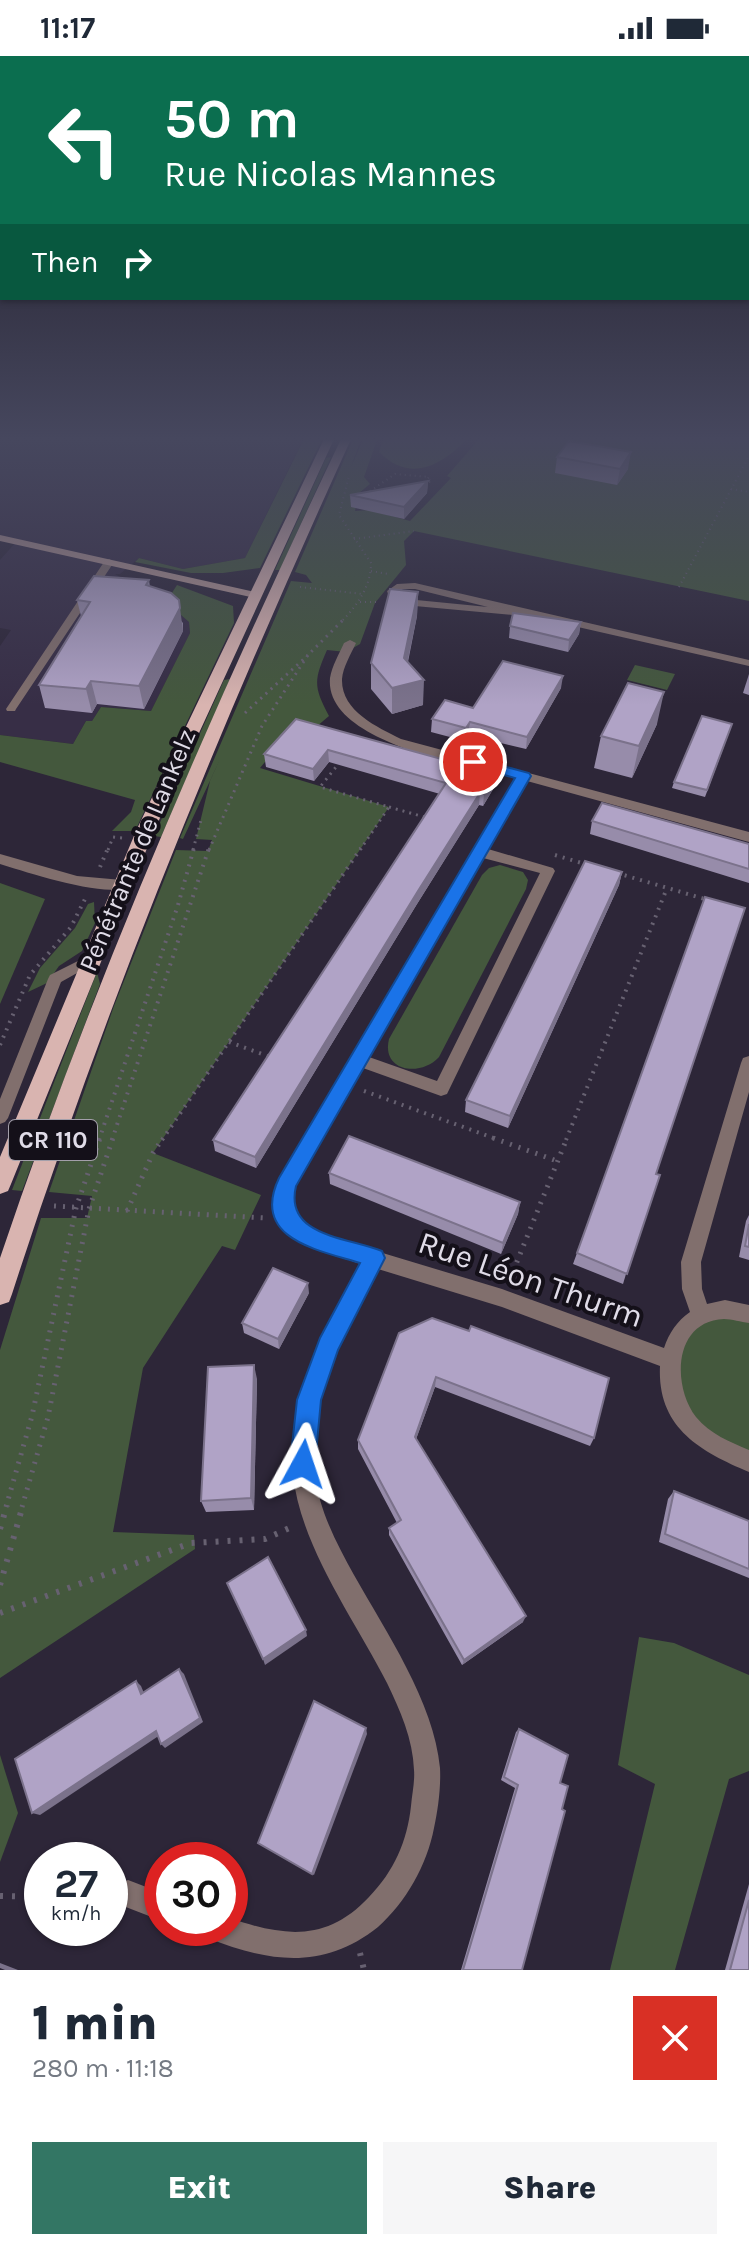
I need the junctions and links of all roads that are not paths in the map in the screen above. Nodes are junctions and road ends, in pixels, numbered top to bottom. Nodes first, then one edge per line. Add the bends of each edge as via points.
1 (293, 526) edge
2 (301, 526) edge
3 (0, 538) edge
4 (106, 558) junction
5 (265, 595) junction
6 (534, 614) junction
7 (350, 643) dead end
8 (749, 663) edge
9 (11, 709) dead end
10 (523, 776) junction
11 (749, 837) edge
12 (480, 852) junction
13 (0, 859) edge
14 (136, 886) junction
15 (90, 960) junction
16 (359, 1060) junction
17 (749, 1063) edge
18 (0, 1118) edge
19 (0, 1184) edge
20 (374, 1258) junction
21 (0, 1294) edge
22 (749, 1314) edge
23 (701, 1316) junction
24 (668, 1359) junction
25 (749, 1461) edge
26 (128, 1894) dead end
27 (144, 1900) edge
28 (248, 1939) edge

1 - 5 main road, Pénétrante de Lankelz
2 - 5 main road, Pénétrante de Lankelz
3 - 4 main road
4 - 5 main road
4 - 9 lane
5 - 14 main road, Pénétrante de Lankelz / CR 110
5 - 14 main road, Pénétrante de Lankelz / CR 110 via 239,680
6 - 6 street via 415,586 392,591 404,602
6 - 8 street
7 - 10 street via 336,678 338,691 351,713 370,728 397,742
10 - 11 street
10 - 12 street
12 - 16 street
12 - 16 street via 548,871 441,1089
13 - 14 street via 50,875
14 - 15 main road, Pénétrante de Lankelz / CR 110
14 - 21 main road, Pénétrante de Lankelz / CR 110 via 110,987
15 - 18 lane via 55,979
15 - 19 main road, Pénétrante de Lankelz / CR 110
16 - 20 street, Rue Léon Thurm via 282,1200 285,1215 301,1234
17 - 23 street via 691,1262
20 - 24 street, Rue Léon Thurm
20 - 28 street via 328,1346 309,1400 303,1464 313,1518 412,1709 427,1767 423,1830 397,1889 354,1932 308,1949
22 - 23 street via 721,1311
23 - 24 street via 679,1333
24 - 25 street via 670,1390 686,1422 715,1447
26 - 27 street

